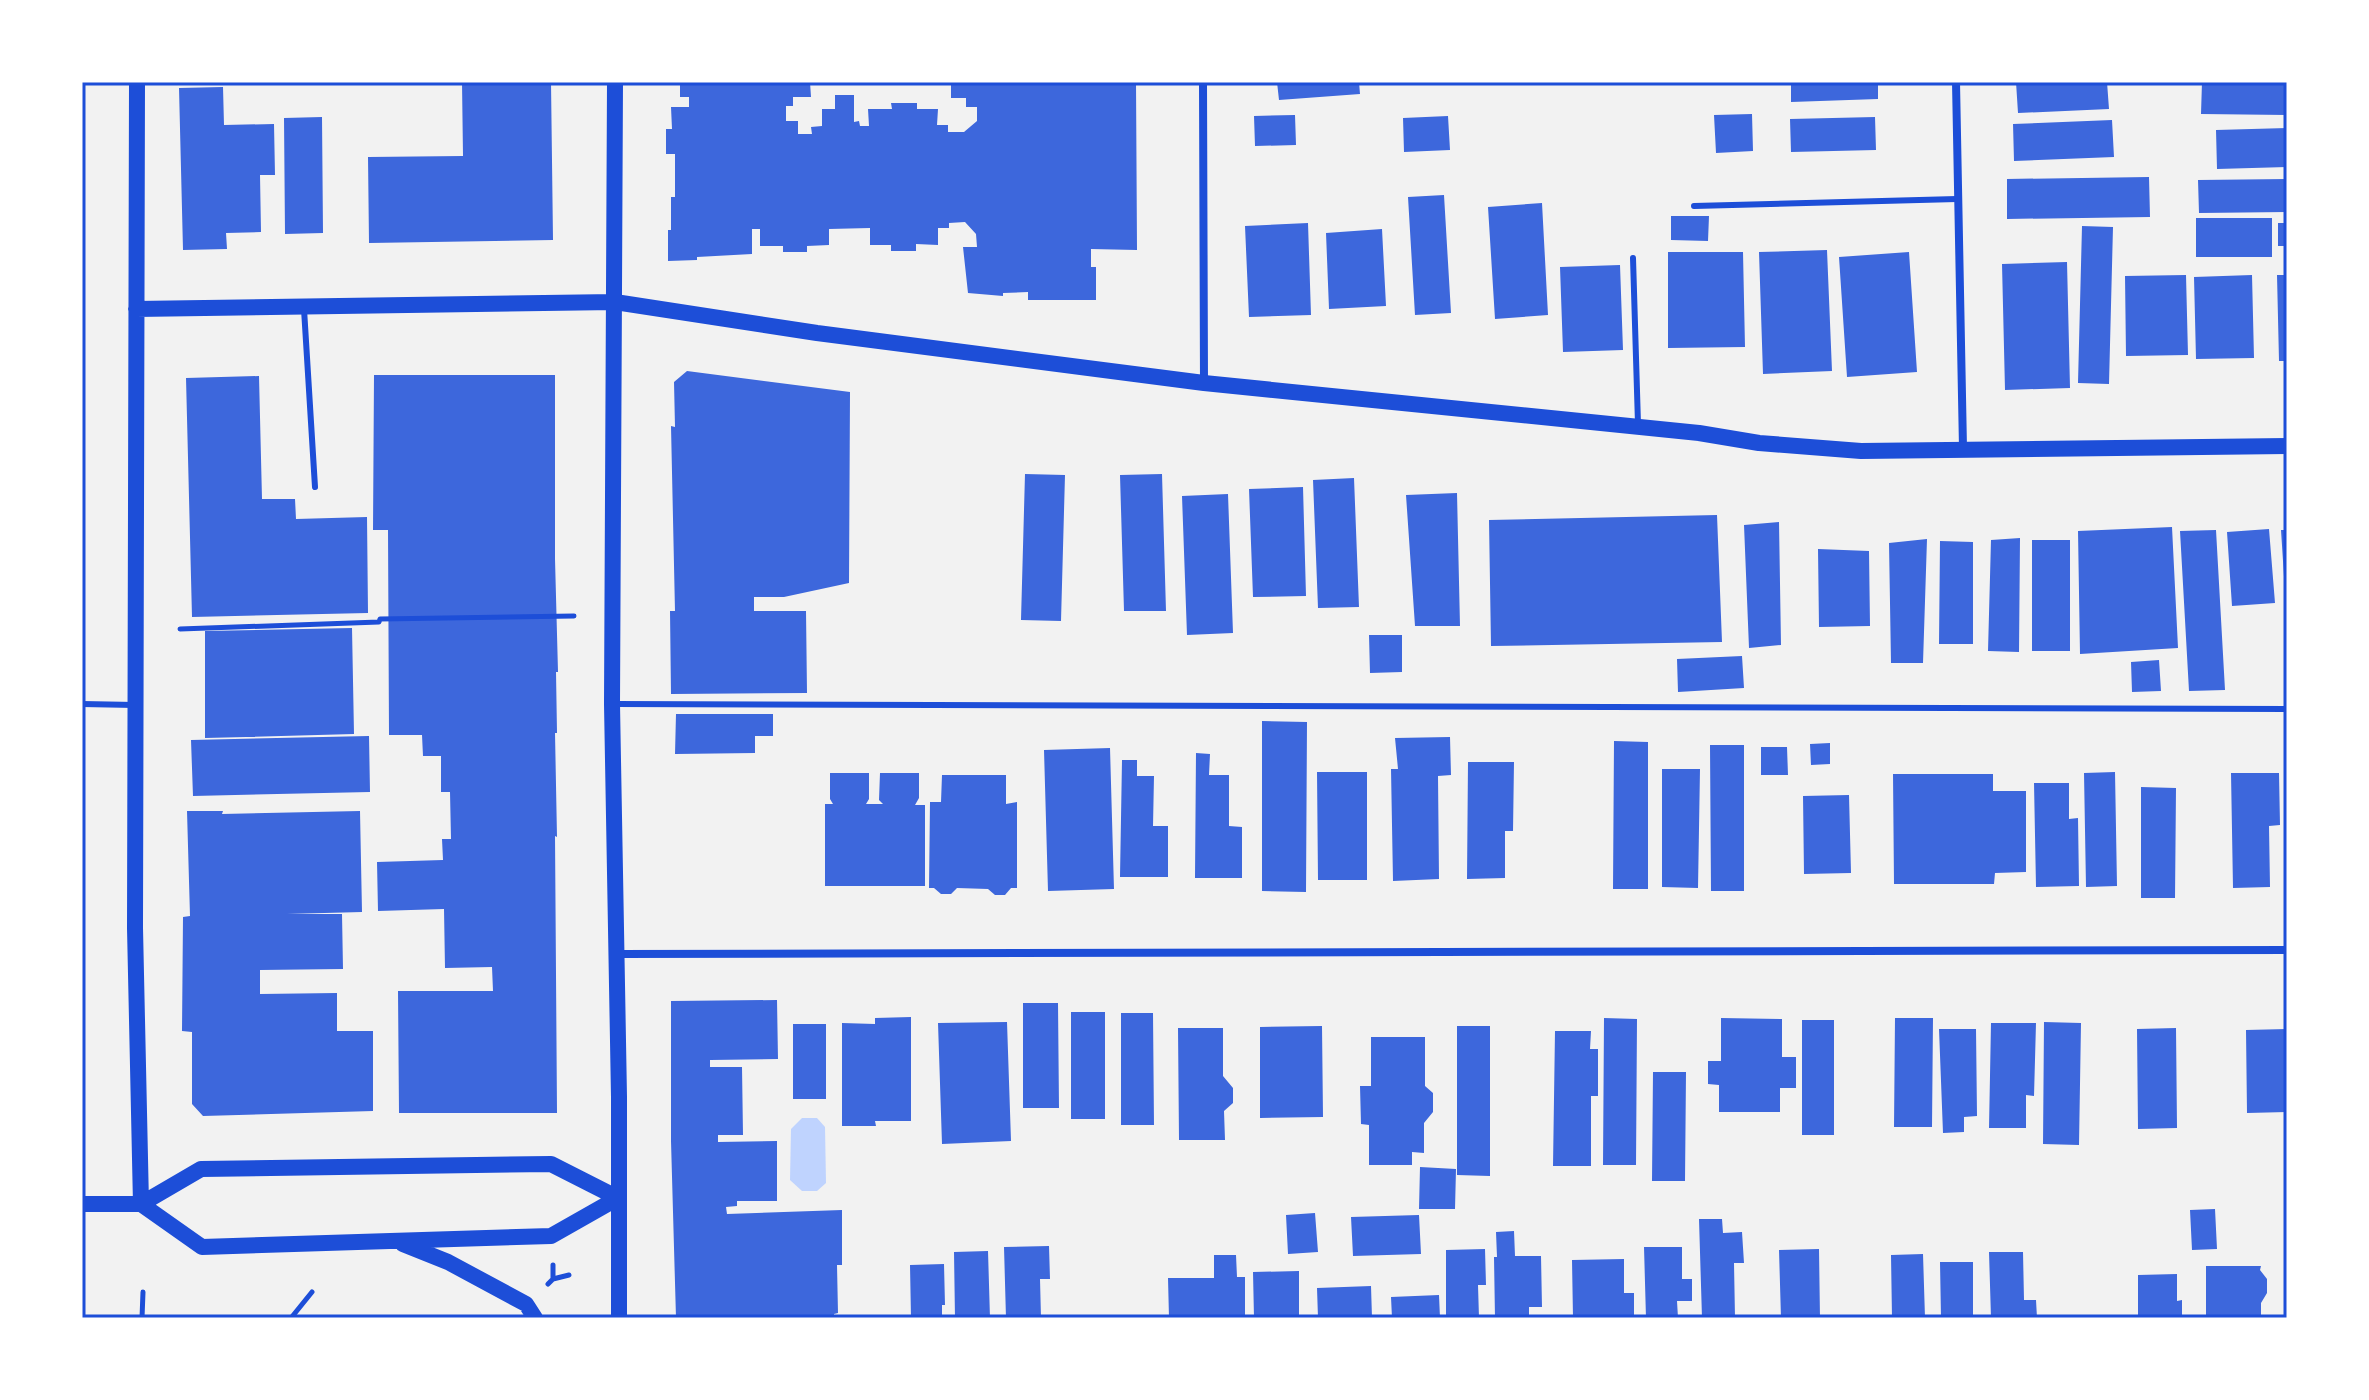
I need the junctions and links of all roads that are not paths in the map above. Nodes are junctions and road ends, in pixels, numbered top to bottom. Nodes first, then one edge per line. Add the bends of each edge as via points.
1 (137, 82) edge
2 (615, 82) edge
3 (1203, 82) edge
4 (1956, 82) edge
5 (1957, 199) junction
6 (1694, 206) dead end
7 (1633, 258) dead end
8 (615, 302) junction
9 (303, 305) junction
10 (136, 309) junction
11 (1204, 383) junction
12 (1638, 428) junction
13 (2287, 446) edge
14 (1963, 448) junction
15 (315, 487) dead end
16 (82, 704) edge
17 (612, 704) junction
18 (135, 705) junction
19 (2287, 709) edge
20 (2287, 950) edge
21 (617, 954) junction
22 (618, 1198) junction
23 (82, 1204) edge
24 (141, 1204) junction
25 (398, 1241) junction
26 (535, 1318) edge
27 (619, 1318) edge

1 - 10 main road
2 - 8 main road
3 - 11 street
4 - 5 street
5 - 6 lane
5 - 14 street
7 - 12 lane
8 - 9 main road
8 - 11 main road
8 - 17 main road
9 - 10 main road
9 - 15 lane
10 - 18 main road
11 - 12 main road
12 - 14 main road via 1861,451
13 - 14 main road
16 - 18 lane
17 - 19 lane
17 - 21 main road
18 - 24 main road
20 - 21 street
21 - 22 main road
22 - 24 main road via 551,1164 201,1169
22 - 25 main road via 551,1236
22 - 27 main road
23 - 24 main road
24 - 25 main road via 202,1247
25 - 26 main road via 526,1304

